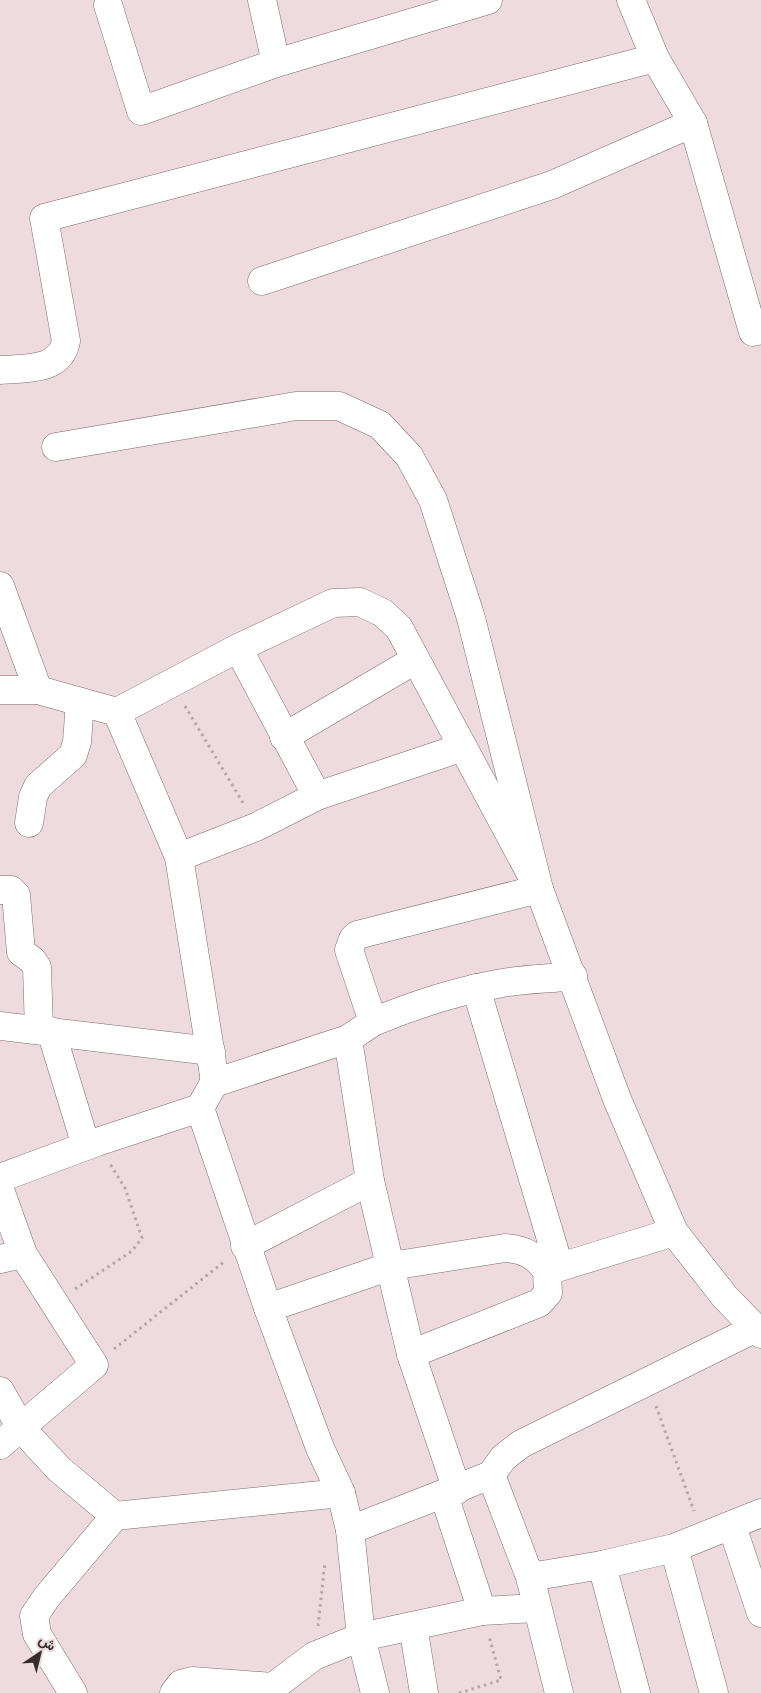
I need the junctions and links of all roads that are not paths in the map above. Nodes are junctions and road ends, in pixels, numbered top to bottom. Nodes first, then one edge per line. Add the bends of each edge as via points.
1 (262, 0) edge
2 (488, 0) edge
3 (631, 0) edge
4 (108, 5) dead end
5 (655, 58) junction
6 (276, 63) junction
7 (693, 123) junction
8 (262, 281) dead end
9 (761, 330) edge
10 (0, 370) edge
11 (56, 447) dead end
12 (0, 586) edge
13 (238, 648) junction
14 (415, 660) junction
15 (0, 690) edge
16 (38, 690) junction
17 (80, 702) junction
18 (117, 712) junction
19 (284, 737) junction
20 (463, 747) junction
21 (317, 796) junction
22 (30, 823) dead end
23 (179, 857) junction
24 (539, 889) junction
25 (0, 890) edge
26 (573, 976) junction
27 (476, 988) junction
28 (373, 1022) junction
29 (0, 1026) edge
30 (45, 1030) junction
31 (348, 1039) junction
32 (211, 1051) junction
33 (214, 1083) junction
34 (200, 1108) junction
35 (92, 1144) junction
36 (0, 1178) edge
37 (370, 1181) junction
38 (0, 1190) edge
39 (674, 1232) junction
40 (245, 1246) junction
41 (11, 1257) edge
42 (391, 1266) junction
43 (553, 1269) junction
44 (268, 1308) junction
45 (758, 1331) edge
46 (411, 1354) junction
47 (0, 1391) edge
48 (21, 1428) junction
49 (0, 1445) edge
50 (491, 1475) junction
51 (451, 1492) junction
52 (341, 1493) junction
53 (761, 1513) edge
54 (115, 1516) junction
55 (732, 1526) junction
56 (350, 1530) junction
57 (674, 1548) junction
58 (602, 1565) junction
59 (530, 1578) junction
60 (537, 1608) junction
61 (482, 1611) junction
62 (761, 1613) edge
63 (413, 1626) junction
64 (361, 1637) junction
65 (273, 1690) edge
66 (73, 1693) edge
67 (174, 1693) edge
68 (375, 1693) edge
69 (424, 1693) edge
70 (558, 1693) edge
71 (636, 1693) edge
72 (714, 1693) edge

1 - 6 street
2 - 6 street
3 - 5 street
4 - 6 street via 141,110
5 - 7 street
5 - 10 street via 44,218 65,348 58,359 47,365
7 - 8 street via 552,185
7 - 9 street via 753,332
11 - 24 street via 296,406 340,406 380,425 409,456 433,500 471,618
12 - 16 street
13 - 14 street via 333,603 360,602 383,613 399,628
13 - 18 street
13 - 19 street
14 - 19 street
14 - 20 street
15 - 16 street
16 - 17 street
17 - 18 street
17 - 22 street via 73,755 38,786 33,797
18 - 23 street
19 - 21 street
20 - 21 street
20 - 24 street
21 - 23 street via 256,827
23 - 32 street
24 - 26 street
24 - 28 street via 357,935 349,947 349,954
25 - 30 street via 11,890 16,895 21,952 37,967
26 - 27 street
26 - 39 street via 616,1100
27 - 28 street via 429,1000
27 - 43 street
28 - 31 street
29 - 30 street
30 - 32 street
30 - 35 street
31 - 33 street
31 - 37 street
32 - 33 street
33 - 34 street
34 - 35 street
34 - 40 street
35 - 36 street
37 - 40 street
37 - 42 street
38 - 41 street
39 - 43 street
39 - 45 street via 697,1264
40 - 44 street
41 - 48 street via 54,1303 94,1365
42 - 43 street via 505,1248 533,1255
42 - 44 street
42 - 46 street
43 - 46 street via 548,1293 539,1303
44 - 52 street via 320,1448
45 - 50 street via 521,1444 503,1458
46 - 51 street
47 - 48 street
48 - 49 street
48 - 54 street via 58,1469
50 - 51 street
50 - 59 street
51 - 56 street
51 - 61 street
52 - 54 street
52 - 56 street
53 - 55 street
54 - 66 street via 34,1616 37,1634
55 - 57 street
55 - 62 street
56 - 64 street
57 - 58 street
57 - 72 street
58 - 59 street
58 - 71 street
59 - 60 street
60 - 61 street
60 - 70 street
61 - 63 street
63 - 64 street
63 - 69 street
64 - 65 street via 314,1656
64 - 68 street
65 - 67 street via 192,1681 180,1684

